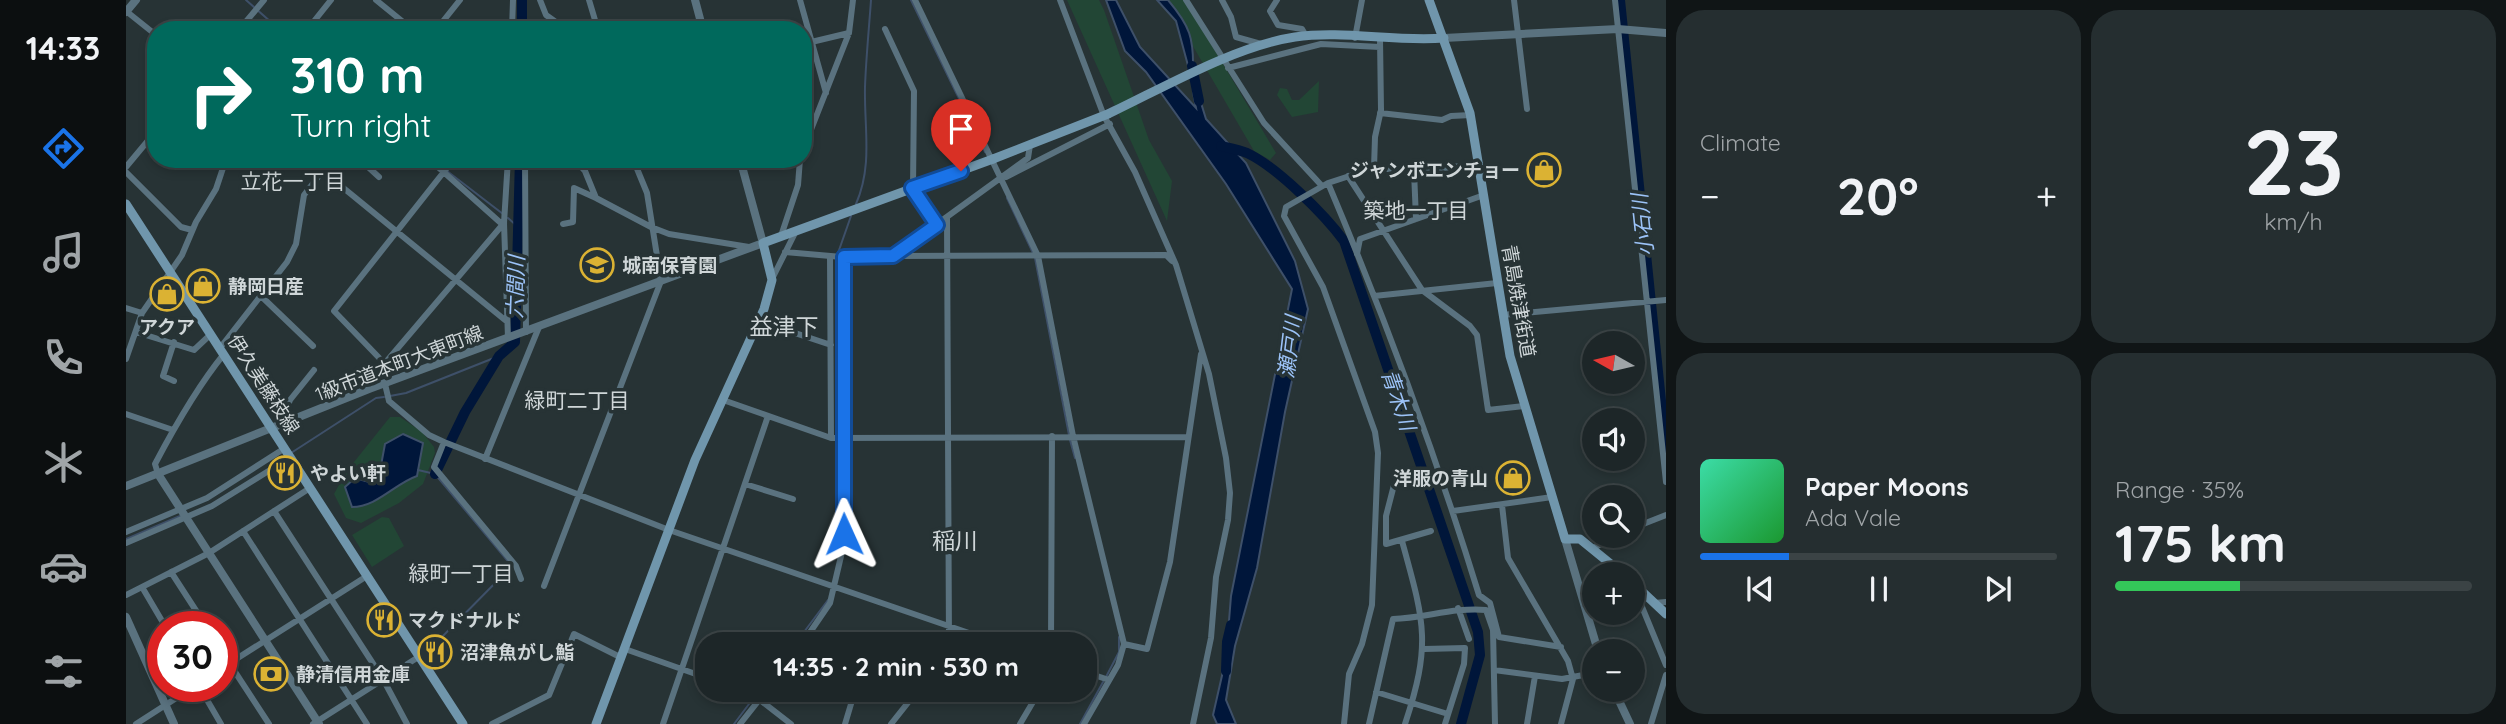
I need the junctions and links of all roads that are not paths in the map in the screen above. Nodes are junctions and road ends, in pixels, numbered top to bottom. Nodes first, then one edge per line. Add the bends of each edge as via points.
1 (136, 0) edge
2 (264, 0) edge
3 (331, 0) edge
4 (376, 0) edge
5 (460, 0) edge
6 (513, 0) edge
7 (540, 0) edge
8 (589, 0) edge
9 (695, 0) edge
10 (800, 0) edge
11 (853, 0) edge
12 (915, 0) edge
13 (1060, 0) edge
14 (1186, 0) edge
15 (1222, 0) edge
16 (1277, 0) edge
17 (1362, 0) edge
18 (1429, 0) edge
19 (1514, 0) edge
20 (1615, 0) edge
21 (126, 11) edge
22 (246, 21) edge
23 (314, 21) edge
24 (402, 21) edge
25 (443, 21) edge
26 (512, 21) edge
27 (555, 21) edge
28 (595, 21) edge
29 (701, 21) edge
30 (806, 21) edge
31 (147, 28) edge
32 (885, 29) dead end
33 (1618, 29) junction
34 (849, 33) junction
35 (1517, 33) junction
36 (1666, 33) edge
37 (1307, 36) junction
38 (1355, 38) junction
39 (1444, 38) junction
40 (812, 42) joint
41 (1380, 43) junction
42 (1261, 44) junction
43 (1224, 64) junction
44 (826, 94) junction
45 (1527, 109) dead end
46 (1380, 113) junction
47 (1471, 115) junction
48 (1107, 120) junction
49 (812, 123) edge
50 (147, 143) edge
51 (1030, 145) junction
52 (993, 159) junction
53 (1480, 164) junction
54 (223, 168) edge
55 (319, 168) edge
56 (325, 168) edge
57 (369, 168) edge
58 (439, 168) edge
59 (447, 168) edge
60 (507, 168) edge
61 (525, 168) edge
62 (582, 168) edge
63 (637, 168) edge
64 (742, 168) edge
65 (800, 168) edge
66 (1374, 168) junction
67 (126, 170) edge
68 (323, 171) junction
69 (1414, 171) junction
70 (444, 172) junction
71 (1348, 176) junction
72 (379, 177) dead end
73 (1001, 178) junction
74 (1325, 184) junction
75 (912, 188) junction
76 (1484, 195) junction
77 (596, 198) junction
78 (126, 204) edge
79 (947, 218) junction
80 (1416, 219) junction
81 (504, 224) junction
82 (563, 224) dead end
83 (937, 225) junction
84 (651, 227) junction
85 (192, 230) junction
86 (1383, 230) junction
87 (796, 231) junction
88 (396, 232) junction
89 (781, 236) junction
90 (763, 243) junction
91 (751, 247) junction
92 (785, 253) junction
93 (1357, 254) junction
94 (830, 256) junction
95 (893, 256) junction
96 (1038, 256) junction
97 (843, 257) junction
98 (948, 257) junction
99 (1176, 265) junction
100 (170, 272) junction
101 (772, 280) junction
102 (457, 281) junction
103 (661, 281) junction
104 (1497, 283) junction
105 (1422, 290) junction
106 (261, 296) junction
107 (1374, 296) junction
108 (1666, 300) edge
109 (1645, 302) junction
110 (126, 308) edge
111 (142, 313) junction
112 (1502, 315) junction
113 (505, 320) junction
114 (759, 321) junction
115 (539, 327) junction
116 (135, 332) junction
117 (526, 332) junction
118 (211, 334) junction
119 (508, 338) junction
120 (174, 342) junction
121 (831, 345) junction
122 (313, 346) dead end
123 (1201, 349) junction
124 (222, 351) junction
125 (126, 359) edge
126 (386, 365) junction
127 (314, 370) dead end
128 (174, 381) dead end
129 (385, 384) junction
130 (369, 389) junction
131 (723, 400) junction
132 (1524, 406) junction
133 (126, 414) edge
134 (768, 416) junction
135 (276, 427) junction
136 (173, 430) junction
137 (1052, 436) junction
138 (1073, 436) junction
139 (950, 437) junction
140 (1187, 437) junction
141 (831, 438) junction
142 (842, 438) junction
143 (444, 442) junction
144 (288, 453) junction
145 (485, 458) junction
146 (158, 474) junction
147 (1415, 477) dead end
148 (1666, 482) edge
149 (745, 484) junction
150 (126, 486) edge
151 (310, 488) junction
152 (578, 495) junction
153 (1552, 497) junction
154 (793, 499) dead end
155 (1502, 505) junction
156 (274, 511) junction
157 (1453, 511) junction
158 (184, 513) junction
159 (1666, 515) edge
160 (1645, 523) edge
161 (668, 530) junction
162 (243, 531) junction
163 (1431, 531) dead end
164 (126, 532) edge
165 (1565, 540) junction
166 (1582, 540) edge
167 (1402, 541) junction
168 (126, 543) edge
169 (1593, 548) edge
170 (723, 549) junction
171 (209, 553) junction
172 (1609, 562) edge
173 (171, 572) junction
174 (367, 576) junction
175 (521, 579) dead end
176 (544, 586) dead end
177 (142, 587) junction
178 (836, 588) junction
179 (126, 595) edge
180 (1645, 595) edge
181 (332, 598) junction
182 (1666, 601) edge
183 (1654, 603) junction
184 (1460, 608) junction
185 (156, 611) edge
186 (196, 611) edge
187 (1645, 613) edge
188 (1666, 614) edge
189 (126, 617) edge
190 (1423, 618) junction
191 (299, 619) junction
192 (951, 627) junction
193 (810, 632) edge
194 (950, 632) edge
195 (966, 632) edge
196 (1051, 632) edge
197 (1469, 639) dead end
198 (1594, 639) edge
199 (265, 640) junction
200 (1125, 644) junction
201 (1561, 647) junction
202 (1424, 649) junction
203 (623, 654) junction
204 (420, 656) junction
205 (238, 659) edge
206 (1666, 665) edge
207 (682, 669) junction
208 (1494, 670) junction
209 (695, 674) edge
210 (1666, 675) edge
211 (238, 676) edge
212 (1097, 676) edge
213 (1535, 676) junction
214 (1582, 676) edge
215 (383, 679) junction
216 (1573, 679) junction
217 (1109, 680) junction
218 (1376, 691) junction
219 (352, 699) junction
220 (171, 702) edge
221 (207, 702) edge
222 (758, 702) edge
223 (764, 702) edge
224 (908, 702) edge
225 (1033, 702) edge
226 (1620, 702) edge
227 (1663, 702) edge
228 (1412, 703) junction
229 (851, 704) dead end
230 (166, 705) junction
231 (1448, 714) junction
232 (317, 723) edge
233 (136, 724) edge
234 (174, 724) edge
235 (221, 724) edge
236 (269, 724) edge
237 (367, 724) edge
238 (407, 724) edge
239 (463, 724) edge
240 (492, 724) edge
241 (596, 724) edge
242 (663, 724) edge
243 (740, 724) edge
244 (791, 724) edge
245 (845, 724) edge
246 (891, 724) edge
247 (1020, 724) edge
248 (1084, 724) edge
249 (1193, 724) edge
250 (1344, 724) edge
251 (1369, 724) edge
252 (1405, 724) edge
253 (1445, 724) edge
254 (1495, 724) edge
255 (1527, 724) edge
256 (1561, 724) edge
257 (1630, 724) edge
258 (1651, 724) edge

1 - 21 street
2 - 22 street
3 - 23 street
4 - 24 street
5 - 25 street
6 - 26 street
7 - 27 street
8 - 28 street
9 - 29 street
10 - 30 street
11 - 34 street
12 - 52 street
13 - 48 street
14 - 43 street
15 - 42 street via 1236,37
16 - 37 street via 1270,11 1278,25 1302,29
17 - 38 street
18 - 39 main road, 青島焼津街道
19 - 35 street
20 - 33 street
21 - 31 street
32 - 75 street via 914,91
33 - 35 street
33 - 36 street
33 - 109 street
34 - 40 street
34 - 44 street
35 - 39 street
35 - 45 street
37 - 38 main road
37 - 42 main road
38 - 41 main road
39 - 41 main road
39 - 47 main road, 青島焼津街道
40 - 44 street
41 - 43 street via 1321,44
41 - 46 street
42 - 43 main road
43 - 48 main road
43 - 74 street via 1264,123
44 - 49 street
46 - 47 street via 1441,120
46 - 66 street
47 - 53 main road, 青島焼津街道
48 - 51 main road, bridge
48 - 73 street
48 - 99 street
50 - 67 street
51 - 52 main road, bridge
51 - 73 street via 1028,158
52 - 73 street
52 - 75 main road
53 - 69 street
53 - 76 main road, 青島焼津街道
54 - 85 street
55 - 68 street
56 - 68 street
57 - 72 street
58 - 70 street
59 - 70 street
60 - 81 street
61 - 117 street
62 - 77 street
63 - 84 street via 647,193
64 - 90 street
65 - 89 street via 799,185
66 - 69 street
66 - 71 street
67 - 85 street via 181,227
68 - 88 street
68 - 106 street via 304,195 292,253
69 - 80 street
70 - 81 street
70 - 88 street
71 - 74 street
71 - 86 street
73 - 79 street
73 - 96 street
74 - 93 street
74 - 250 street via 1286,207 1284,216 1323,286 1375,432 1378,453 1372,605 1349,674
75 - 83 street
75 - 87 main road
76 - 80 street
76 - 104 main road, 青島焼津街道
77 - 82 street via 574,188 573,222
77 - 84 street
78 - 100 main road, 伊久美藤枝線
79 - 83 street
79 - 98 street
80 - 86 street
81 - 102 street
81 - 113 street
83 - 95 street
84 - 91 street
84 - 103 street
85 - 100 street
86 - 93 street via 1360,239
86 - 105 street
87 - 89 main road
87 - 92 street
88 - 102 street
88 - 126 street via 334,311
89 - 90 main road
90 - 91 street, 1級市道本町大東町線
90 - 101 main road
91 - 103 street, 1級市道本町大東町線
92 - 94 street
92 - 101 street
93 - 107 street
94 - 97 street
94 - 121 street
95 - 97 street
95 - 98 street
96 - 98 street
96 - 99 street via 1166,255
96 - 138 street
97 - 142 street
98 - 139 street
99 - 123 street
100 - 111 street
100 - 118 main road, 伊久美藤枝線
101 - 114 main road
102 - 113 street
102 - 126 street
103 - 115 street, 1級市道本町大東町線
103 - 152 street
104 - 105 street
104 - 112 main road, 青島焼津街道
105 - 107 street
105 - 132 street via 1477,335 1488,410
106 - 122 street
106 - 124 street
107 - 157 street
108 - 109 street
109 - 112 street
109 - 148 street
110 - 111 street
111 - 116 street
112 - 132 main road, 青島焼津街道
113 - 119 street
114 - 121 street
114 - 131 main road
115 - 117 street, 1級市道本町大東町線
115 - 145 street
116 - 120 street
116 - 125 street
117 - 119 street, 1級市道本町大東町線
118 - 120 street via 194,350
118 - 124 main road, 伊久美藤枝線
119 - 129 street, 1級市道本町大東町線
120 - 128 street via 163,376
121 - 141 street
123 - 140 street
123 - 249 street via 1226,458 1230,503 1216,577 1211,638
124 - 135 main road, 伊久美藤枝線
124 - 136 street
126 - 130 street via 369,382
127 - 135 street
129 - 130 street, 1級市道本町大東町線
129 - 143 street via 389,401
130 - 135 street, 1級市道本町大東町線
131 - 134 street
131 - 161 main road
132 - 153 main road, 青島焼津街道
133 - 136 street
134 - 141 street
134 - 149 street
135 - 144 main road, 伊久美藤枝線
135 - 146 street, 1級市道本町大東町線
136 - 146 street via 155,464
137 - 138 street
137 - 139 street
137 - 196 street
138 - 140 street
138 - 200 street
139 - 142 street
139 - 192 street
140 - 200 street via 1161,601 1147,649
141 - 142 street
142 - 178 street via 844,534
143 - 145 street
143 - 175 street via 434,467 516,566
144 - 151 main road, 伊久美藤枝線
144 - 158 street
144 - 158 street via 236,493
145 - 152 street
146 - 150 street, 1級市道本町大東町線
146 - 158 street
147 - 167 street via 1394,485 1386,516 1386,544
149 - 154 street
149 - 170 street
151 - 156 street
151 - 174 main road, 伊久美藤枝線
152 - 161 street
152 - 176 street
153 - 155 street
153 - 165 main road, 青島焼津街道
155 - 157 street
155 - 201 street via 1508,558
156 - 162 street
156 - 181 street
157 - 201 street via 1479,595 1490,603 1499,637
158 - 164 street
158 - 168 street
158 - 171 street
159 - 160 street
161 - 170 street
161 - 203 main road
162 - 171 street
162 - 191 street
163 - 167 street
165 - 166 main road
165 - 198 street
167 - 190 street
169 - 172 main road
170 - 178 street
170 - 207 street
171 - 173 street
171 - 199 street
173 - 177 street
173 - 186 street
174 - 181 street
174 - 204 main road, 伊久美藤枝線
177 - 179 street
177 - 185 street
178 - 192 street
178 - 193 street
180 - 183 main road
181 - 191 street
181 - 215 street
182 - 183 street
183 - 188 main road
184 - 190 street
184 - 197 street
184 - 208 street via 1486,610 1493,630
187 - 206 street
189 - 230 street
190 - 202 street
190 - 218 street via 1393,619
191 - 199 street
191 - 219 street
192 - 194 street
192 - 195 street
199 - 205 street
199 - 232 street
200 - 217 street
201 - 216 street
202 - 228 street
202 - 231 street via 1465,648
203 - 207 street
203 - 240 street via 574,634 549,695
203 - 241 main road
204 - 215 street
204 - 239 main road, 伊久美藤枝線
207 - 209 street
207 - 242 street
208 - 213 street
208 - 254 street
210 - 227 street
211 - 236 street
212 - 217 street
213 - 216 street
213 - 255 street
214 - 216 street
215 - 219 street
215 - 238 street
216 - 256 street
217 - 248 street
218 - 228 street
218 - 251 street
219 - 232 street
219 - 237 street
220 - 230 street
221 - 235 street
222 - 243 street
223 - 244 street
224 - 246 street
225 - 247 street
226 - 257 street
227 - 258 street
228 - 231 street
228 - 252 street
229 - 245 street
230 - 233 street
230 - 234 street
231 - 253 street

